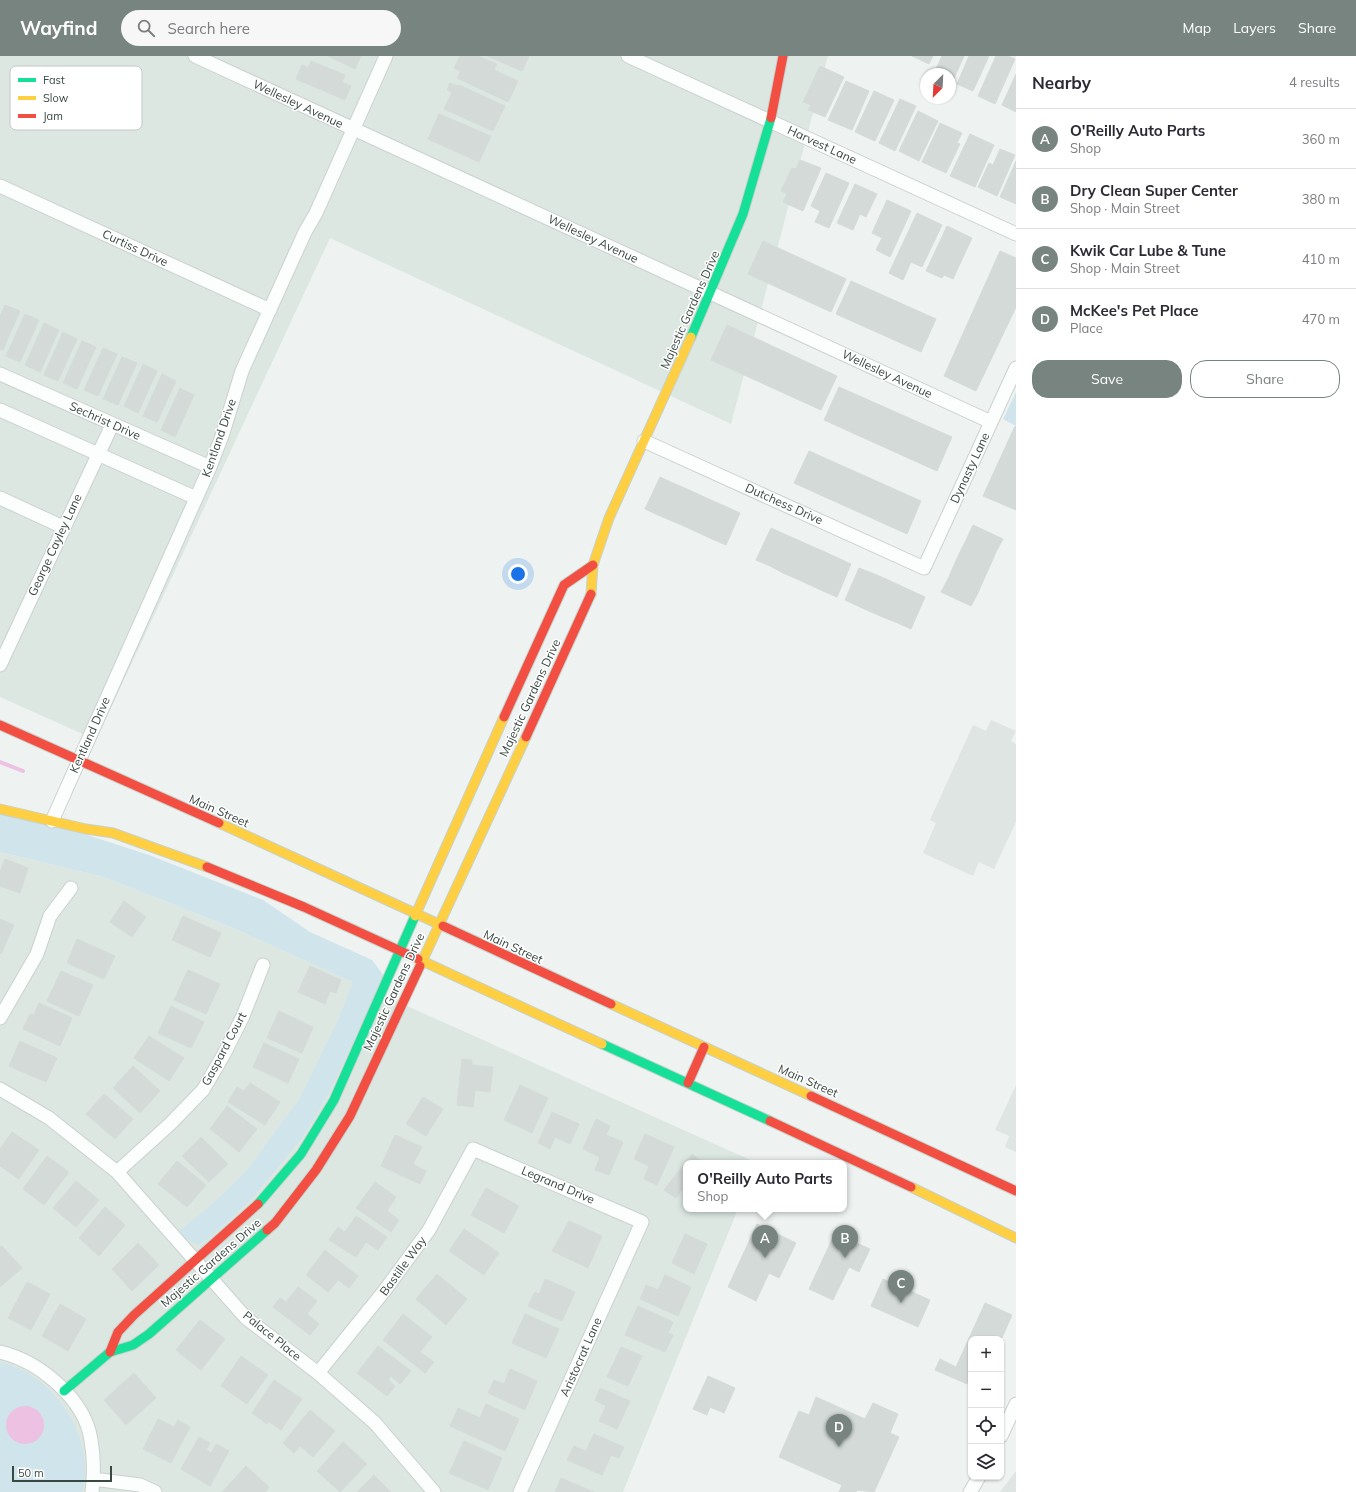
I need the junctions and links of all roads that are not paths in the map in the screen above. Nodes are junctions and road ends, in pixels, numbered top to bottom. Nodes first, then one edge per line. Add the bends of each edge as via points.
1 (194, 56) edge
2 (386, 56) edge
3 (628, 56) edge
4 (783, 56) edge
5 (770, 121) junction
6 (353, 128) junction
7 (0, 186) edge
8 (1016, 234) edge
9 (711, 293) junction
10 (270, 310) junction
11 (1016, 368) edge
12 (0, 374) edge
13 (0, 410) edge
14 (991, 422) junction
15 (112, 425) junction
16 (644, 441) junction
17 (98, 454) junction
18 (210, 467) junction
19 (0, 498) edge
20 (196, 498) junction
21 (64, 527) junction
22 (593, 565) junction
23 (924, 568) joint
24 (0, 665) edge
25 (0, 725) edge
26 (78, 762) junction
27 (0, 809) edge
28 (52, 821) junction
29 (71, 888) dead end
30 (416, 915) junction
31 (438, 925) junction
32 (400, 951) junction
33 (421, 961) junction
34 (263, 965) dead end
35 (0, 1018) edge
36 (704, 1047) junction
37 (688, 1083) junction
38 (0, 1089) edge
39 (473, 1149) joint
40 (117, 1172) junction
41 (1016, 1190) edge
42 (642, 1222) joint
43 (1016, 1238) edge
44 (195, 1259) junction
45 (212, 1278) junction
46 (0, 1352) edge
47 (110, 1352) junction
48 (318, 1373) junction
49 (64, 1391) junction
50 (1016, 1404) edge
51 (1004, 1430) edge
52 (977, 1480) edge
53 (93, 1485) edge
54 (155, 1492) edge
55 (434, 1492) edge
56 (520, 1492) edge
57 (970, 1492) edge

1 - 6 street, Wellesley Avenue
2 - 6 street, Kentland Drive
3 - 5 street, Harvest Lane
4 - 5 street, Majestic Gardens Drive
5 - 8 street, Harvest Lane
5 - 9 street, Majestic Gardens Drive via 747,202
6 - 9 street, Wellesley Avenue
6 - 10 street, Kentland Drive
7 - 10 street, Curtiss Drive
9 - 14 street, Wellesley Avenue
9 - 16 street, Majestic Gardens Drive
10 - 18 street, Kentland Drive via 242,371
11 - 14 street, Dynasty Lane
12 - 15 street, Sechrist Drive
13 - 17 street
14 - 23 street, Dynasty Lane
15 - 17 street, George Cayley Lane
15 - 18 street, Sechrist Drive
16 - 22 street, Majestic Gardens Drive via 609,518
16 - 23 street, Dutchess Drive
17 - 20 street
17 - 21 street, George Cayley Lane
18 - 20 street, Kentland Drive
19 - 21 street
20 - 26 street, Kentland Drive
21 - 24 street, George Cayley Lane
22 - 30 street, Majestic Gardens Drive via 564,585 506,721
22 - 31 street, Majestic Gardens Drive via 591,596 525,730
25 - 26 street, Main Street
26 - 28 street, Kentland Drive
26 - 30 street, Main Street
27 - 28 street
28 - 32 street via 113,833 186,858
29 - 35 street via 50,916 37,954
30 - 31 street, Main Street
30 - 32 street, Majestic Gardens Drive
31 - 33 street, Majestic Gardens Drive
31 - 36 street, Main Street
32 - 33 street
32 - 44 street, Majestic Gardens Drive via 334,1100 301,1154 253,1210
33 - 37 street
33 - 45 street, Majestic Gardens Drive via 350,1116 334,1144 275,1222
34 - 40 street, Gaspard Court via 243,1016 202,1090 170,1124
36 - 37 street
36 - 41 street, Main Street
37 - 43 street via 898,1180
38 - 40 street, Palace Place via 49,1118
39 - 42 street, Legrand Drive
39 - 48 street, Bastille Way via 428,1230 385,1290
40 - 44 street, Palace Place
42 - 56 street, Aristocrat Lane
44 - 45 street, Palace Place
44 - 47 street, Majestic Gardens Drive via 118,1332
45 - 47 street, Majestic Gardens Drive via 149,1334 133,1345
45 - 48 street, Palace Place via 246,1318
46 - 49 street via 29,1363
47 - 49 street, Majestic Gardens Drive
48 - 55 street, Palace Place via 375,1423
49 - 53 street via 87,1424 91,1439
50 - 51 street
52 - 57 street
53 - 54 street via 140,1486

